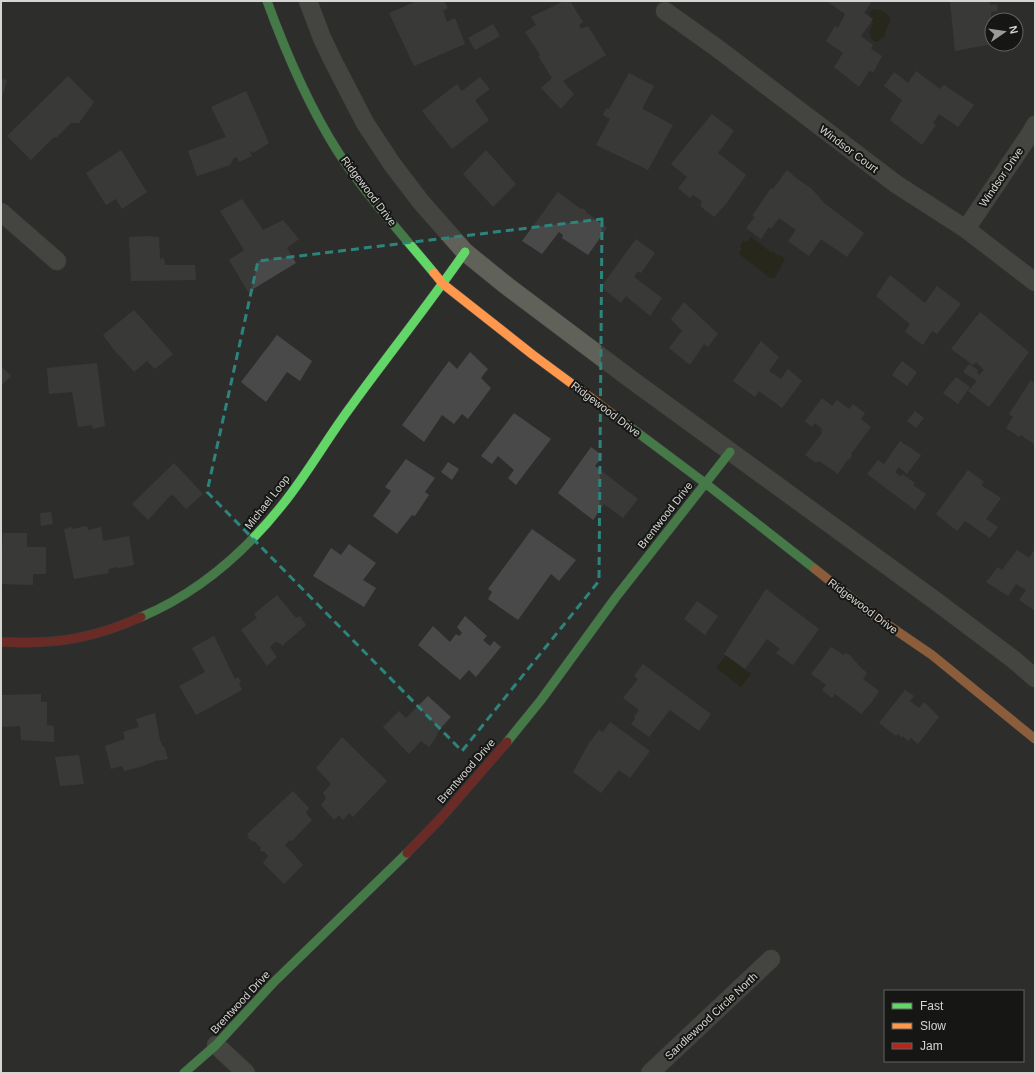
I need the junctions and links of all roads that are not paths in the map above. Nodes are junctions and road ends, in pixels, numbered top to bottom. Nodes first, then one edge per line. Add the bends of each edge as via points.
1 (266, 1) edge
2 (308, 1) edge
3 (665, 11) dead end
4 (1035, 125) edge
5 (1, 212) edge
6 (966, 229) junction
7 (465, 252) junction
8 (57, 261) dead end
9 (1035, 282) edge
10 (443, 284) junction
11 (730, 452) junction
12 (705, 483) junction
13 (1, 642) edge
14 (1035, 678) edge
15 (1035, 739) edge
16 (772, 959) dead end
17 (216, 1045) junction
18 (184, 1073) edge
19 (246, 1073) edge
20 (650, 1073) edge

1 - 10 street, Ridgewood Drive via 283,45 338,151 366,191
2 - 7 street via 322,38 365,123 421,202
3 - 6 street, Windsor Court via 896,184
4 - 6 street, Windsor Drive
5 - 8 street
6 - 9 street, Windsor Court
7 - 10 street, Michael Loop
7 - 11 street
10 - 12 street, Ridgewood Drive via 533,355
10 - 13 street, Michael Loop via 282,505 248,544 206,582 160,610 108,630 54,642
11 - 12 street, Brentwood Drive
11 - 14 street via 933,599
12 - 15 street, Ridgewood Drive via 869,612 932,655
12 - 17 street, Brentwood Drive via 616,597 541,700 492,760 387,874 274,982
16 - 20 street, Sandlewood Circle North
17 - 18 street, Brentwood Drive
17 - 19 street

